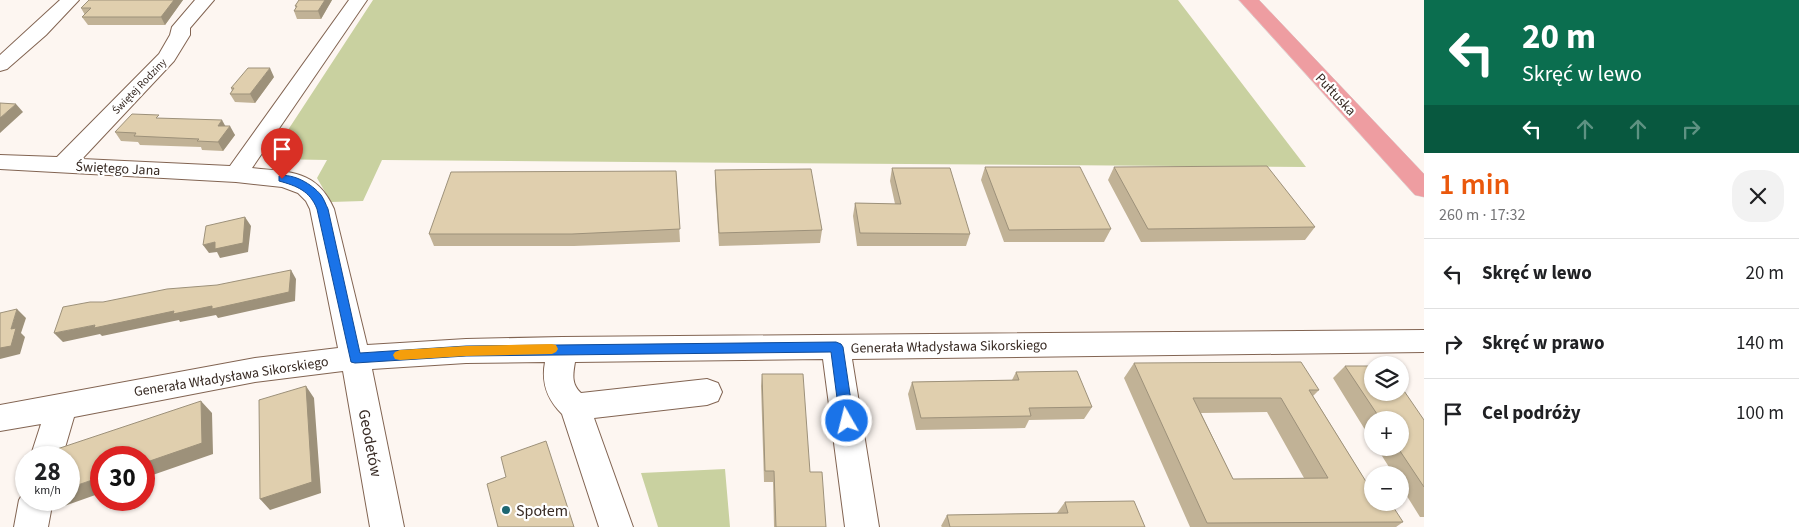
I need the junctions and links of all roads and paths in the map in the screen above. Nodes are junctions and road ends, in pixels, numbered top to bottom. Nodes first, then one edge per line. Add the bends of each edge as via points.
1 (70, 0) edge
2 (205, 0) edge
3 (358, 0) edge
4 (1248, 0) edge
5 (0, 65) edge
6 (0, 162) edge
7 (63, 166) junction
8 (236, 174) junction
9 (1424, 189) edge
10 (1424, 341) edge
11 (836, 347) junction
12 (562, 348) junction
13 (355, 358) junction
14 (707, 392) dead end
15 (62, 405) junction
16 (575, 407) junction
17 (0, 418) edge
18 (50, 446) edge
19 (34, 511) edge
20 (31, 527) edge
21 (387, 527) edge
22 (616, 527) edge
23 (862, 527) edge

1 - 5 street
2 - 7 street, Świętej Rodziny via 181,27 167,57
3 - 8 street
4 - 9 main road, Pułtuska
6 - 7 street, Świętego Jana
7 - 8 street, Świętego Jana
8 - 13 street, Świętego Jana via 297,182 317,197
10 - 11 street, Generała Władysława Sikorskiego
11 - 12 street, Generała Władysława Sikorskiego
11 - 23 street
12 - 13 street, Generała Władysława Sikorskiego
12 - 16 street via 558,385
13 - 15 street, Generała Władysława Sikorskiego via 255,370
13 - 21 street, Geodetów
14 - 16 street
15 - 17 street, Generała Władysława Sikorskiego
15 - 18 street
16 - 22 street
19 - 20 street

